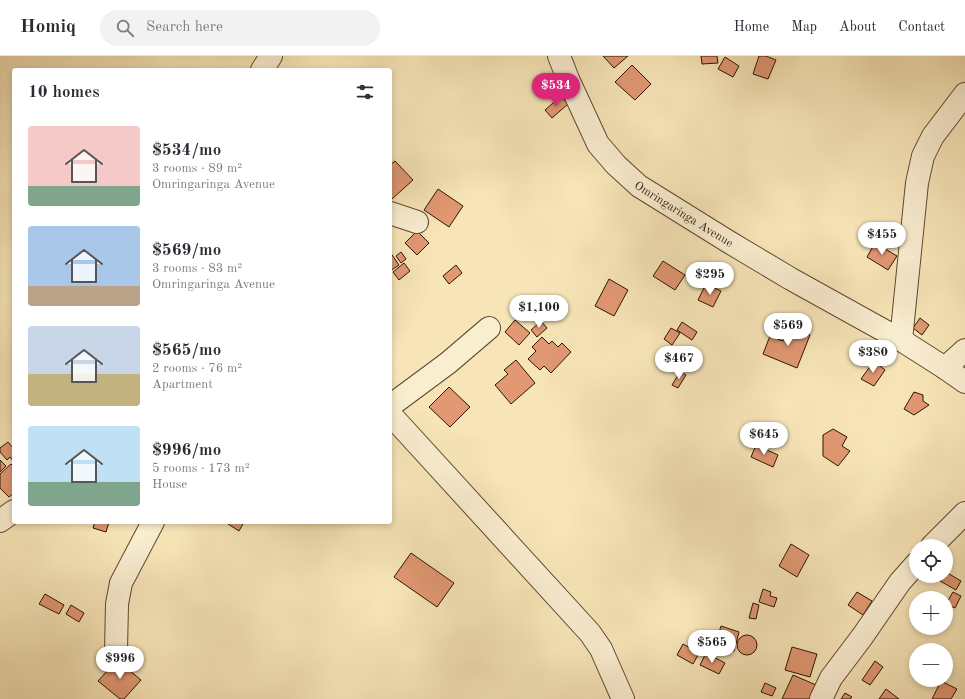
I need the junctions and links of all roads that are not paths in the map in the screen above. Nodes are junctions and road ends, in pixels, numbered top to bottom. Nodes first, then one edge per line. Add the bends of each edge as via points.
1 (271, 56) edge
2 (559, 56) edge
3 (263, 68) edge
4 (965, 94) edge
5 (392, 214) edge
6 (417, 222) dead end
7 (489, 328) dead end
8 (901, 340) junction
9 (965, 350) edge
10 (945, 368) junction
11 (965, 382) edge
12 (392, 405) edge
13 (392, 416) edge
14 (12, 512) edge
15 (965, 514) edge
16 (0, 521) edge
17 (152, 524) edge
18 (939, 539) edge
19 (909, 572) edge
20 (116, 650) dead end
21 (623, 699) edge
22 (821, 699) edge

1 - 3 street
2 - 8 street, Omringaringa Avenue via 598,144 639,186 791,279
4 - 8 street via 933,136 923,156 917,182
5 - 6 street
7 - 12 street via 448,363
8 - 10 street, Omringaringa Avenue
9 - 10 street
10 - 11 street, Omringaringa Avenue
13 - 21 street via 590,633 601,649
14 - 16 street
15 - 18 street
17 - 20 street via 121,583
19 - 22 street via 831,678

